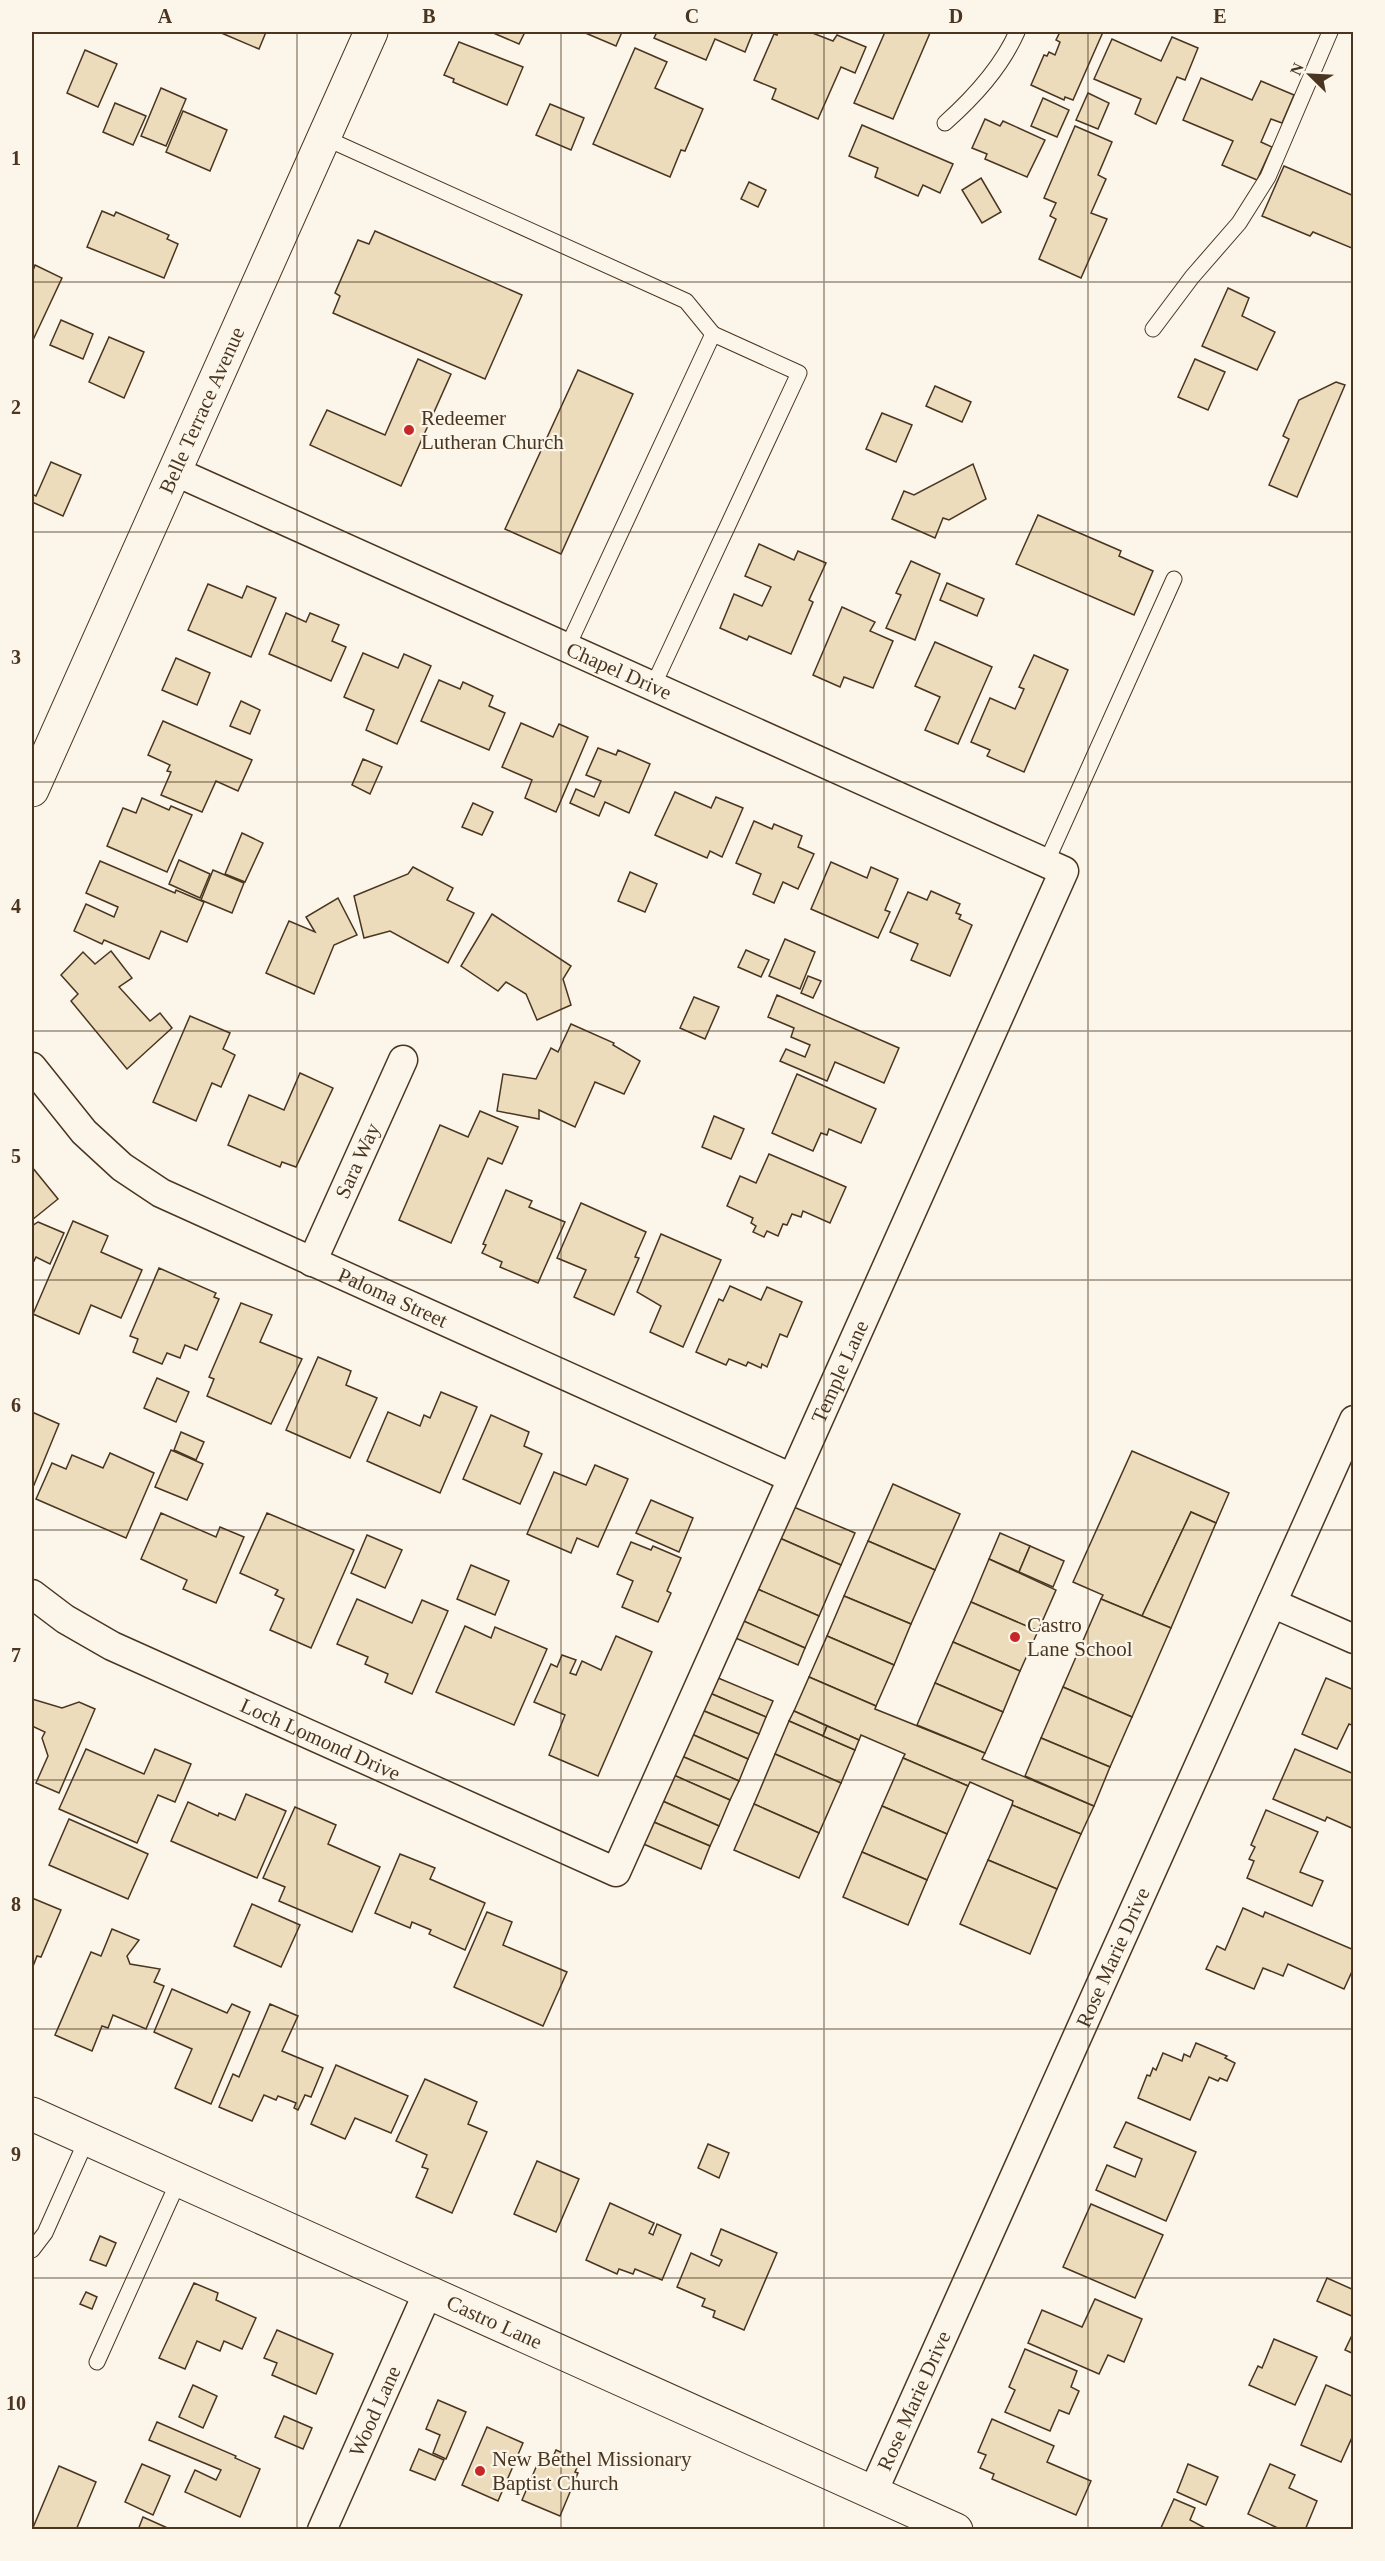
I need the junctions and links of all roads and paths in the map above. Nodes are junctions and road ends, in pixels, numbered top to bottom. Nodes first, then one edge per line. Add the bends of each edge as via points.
1 (371, 32) edge
2 (1017, 32) edge
3 (1330, 32) edge
4 (945, 123) dead end
5 (323, 137) junction
6 (1153, 329) dead end
7 (712, 334) junction
8 (174, 471) junction
9 (1174, 579) dead end
10 (567, 648) junction
11 (653, 686) junction
12 (32, 790) edge
13 (1055, 867) junction
14 (403, 1060) dead end
15 (32, 1067) edge
16 (312, 1262) junction
17 (1353, 1420) edge
18 (792, 1478) junction
19 (32, 1594) edge
20 (1272, 1603) junction
21 (1353, 1639) edge
22 (616, 1872) joint
23 (32, 2114) edge
24 (87, 2139) junction
25 (179, 2180) junction
26 (32, 2250) edge
27 (428, 2292) junction
28 (97, 2362) dead end
29 (873, 2492) junction
30 (322, 2529) edge
31 (956, 2529) edge

1 - 5 street, Belle Terrace Avenue
2 - 4 lane via 1008,53 972,99
3 - 6 lane via 1268,177 1239,223
5 - 7 lane via 686,301
5 - 8 street, Belle Terrace Avenue
7 - 10 lane
7 - 11 lane via 799,373
8 - 10 street, Chapel Drive
8 - 12 street, Belle Terrace Avenue
9 - 13 lane
10 - 11 street, Chapel Drive
11 - 13 street, Chapel Drive
13 - 18 street, Temple Lane
14 - 16 street, Sara Way
15 - 16 street, Paloma Street via 84,1132 122,1167 161,1193
16 - 18 street, Paloma Street
17 - 20 street, Rose Marie Drive
18 - 22 street, Temple Lane
19 - 22 street, Loch Lomond Drive via 112,1646
20 - 21 street
20 - 29 street, Rose Marie Drive
23 - 24 street, Castro Lane
24 - 25 street, Castro Lane
24 - 26 lane via 45,2233
25 - 27 street, Castro Lane
25 - 28 lane
27 - 29 street, Castro Lane
27 - 30 street, Wood Lane
29 - 31 street, Castro Lane

